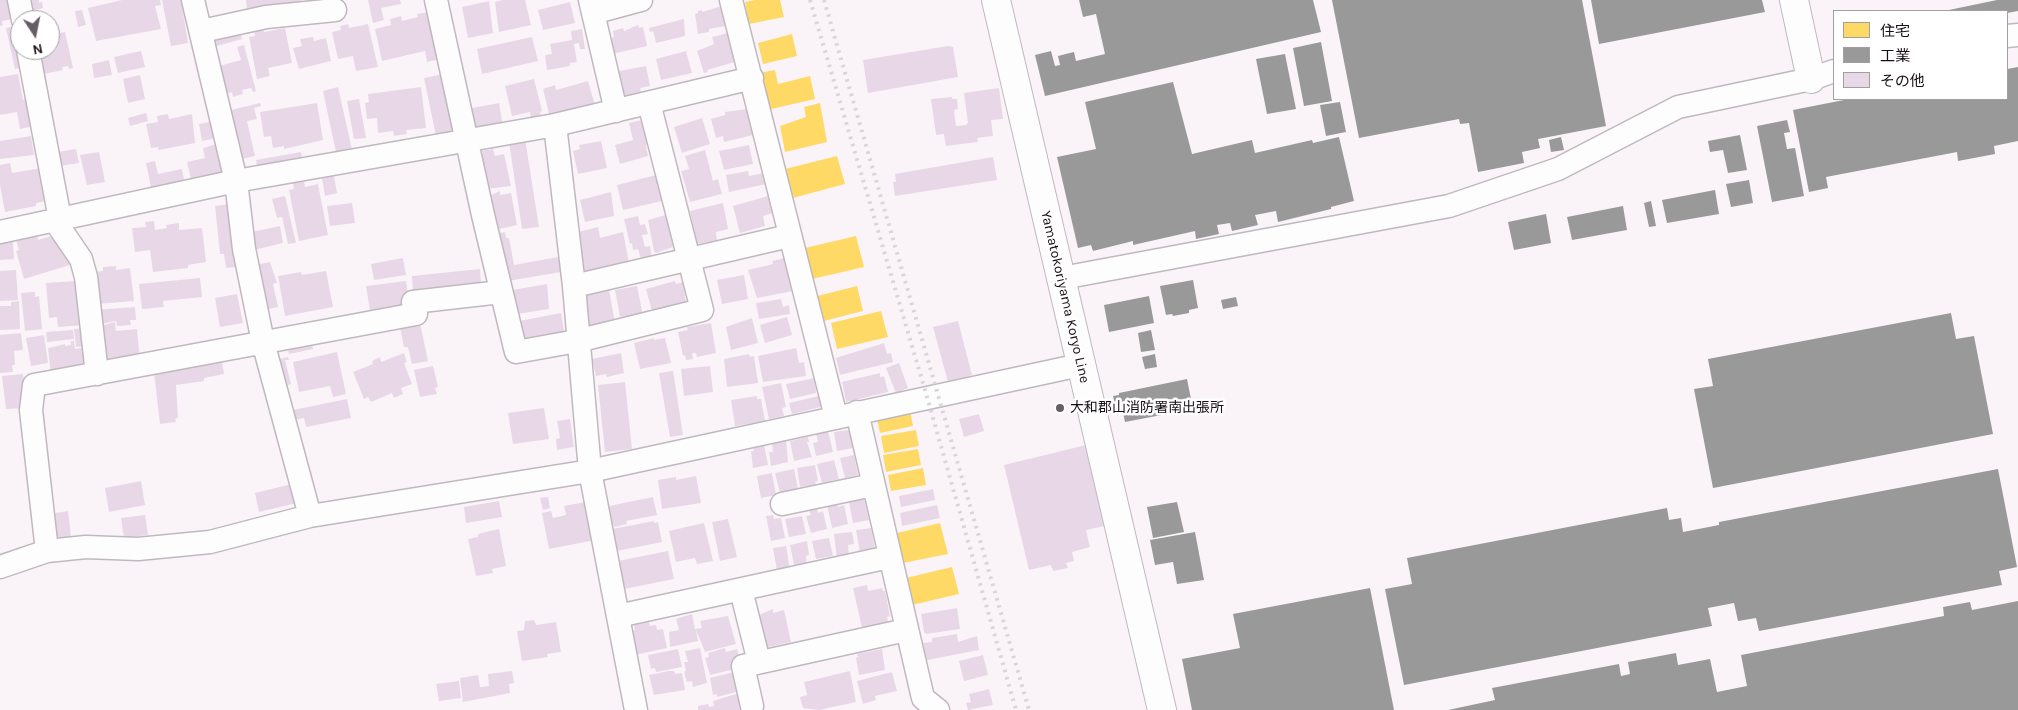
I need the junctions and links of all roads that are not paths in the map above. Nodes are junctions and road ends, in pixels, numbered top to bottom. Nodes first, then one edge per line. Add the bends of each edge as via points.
1 (193, 0) edge
2 (436, 0) edge
3 (642, 0) edge
4 (731, 0) edge
5 (996, 0) edge
6 (1794, 0) edge
7 (591, 6) edge
8 (335, 10) dead end
9 (202, 31) junction
10 (30, 60) edge
11 (1822, 75) edge
12 (752, 78) junction
13 (650, 103) junction
14 (616, 111) junction
15 (556, 126) junction
16 (468, 142) junction
17 (236, 181) junction
18 (57, 220) junction
19 (0, 232) edge
20 (789, 236) junction
21 (691, 260) junction
22 (1062, 278) junction
23 (574, 286) junction
24 (501, 292) junction
25 (577, 341) junction
26 (263, 342) junction
27 (1080, 365) junction
28 (97, 374) junction
29 (846, 414) junction
30 (590, 471) junction
31 (873, 486) junction
32 (782, 504) dead end
33 (310, 516) junction
34 (47, 551) junction
35 (889, 557) junction
36 (0, 567) edge
37 (741, 590) junction
38 (618, 616) junction
39 (906, 630) junction
40 (759, 662) junction
41 (752, 706) dead end
42 (636, 710) edge
43 (938, 710) edge
44 (1162, 710) edge

1 - 9 street
2 - 16 street
3 - 7 street
4 - 12 street
5 - 22 main road, Yamatokoriyama Koryo Line
6 - 11 main road
7 - 14 street
8 - 9 street via 266,16
9 - 17 street
10 - 18 street
11 - 22 street via 1678,107 1558,169 1449,206
12 - 13 street
12 - 20 street
13 - 14 street
13 - 21 street
14 - 15 street
15 - 16 street
15 - 23 street
16 - 17 street
16 - 24 street
17 - 18 street
17 - 26 street via 244,249
18 - 19 street
18 - 28 street via 81,259 86,277
20 - 21 street
20 - 29 street
21 - 23 street
21 - 25 street via 702,310
22 - 27 main road, Yamatokoriyama Koryo Line
23 - 25 street
24 - 25 street via 516,352
24 - 26 street via 413,302 416,314
25 - 30 street
26 - 28 street
26 - 33 street
27 - 29 street
27 - 44 main road, Yamatokoriyama Koryo Line
28 - 34 street via 34,385 31,410
29 - 30 street
29 - 31 street
30 - 33 street
30 - 38 street
31 - 32 street
31 - 35 street
33 - 34 street via 210,542 138,549 86,547
34 - 36 street
35 - 37 street
35 - 39 street
37 - 38 street
37 - 40 street
38 - 42 street
39 - 40 street
39 - 43 street via 923,698
40 - 41 street via 743,666

